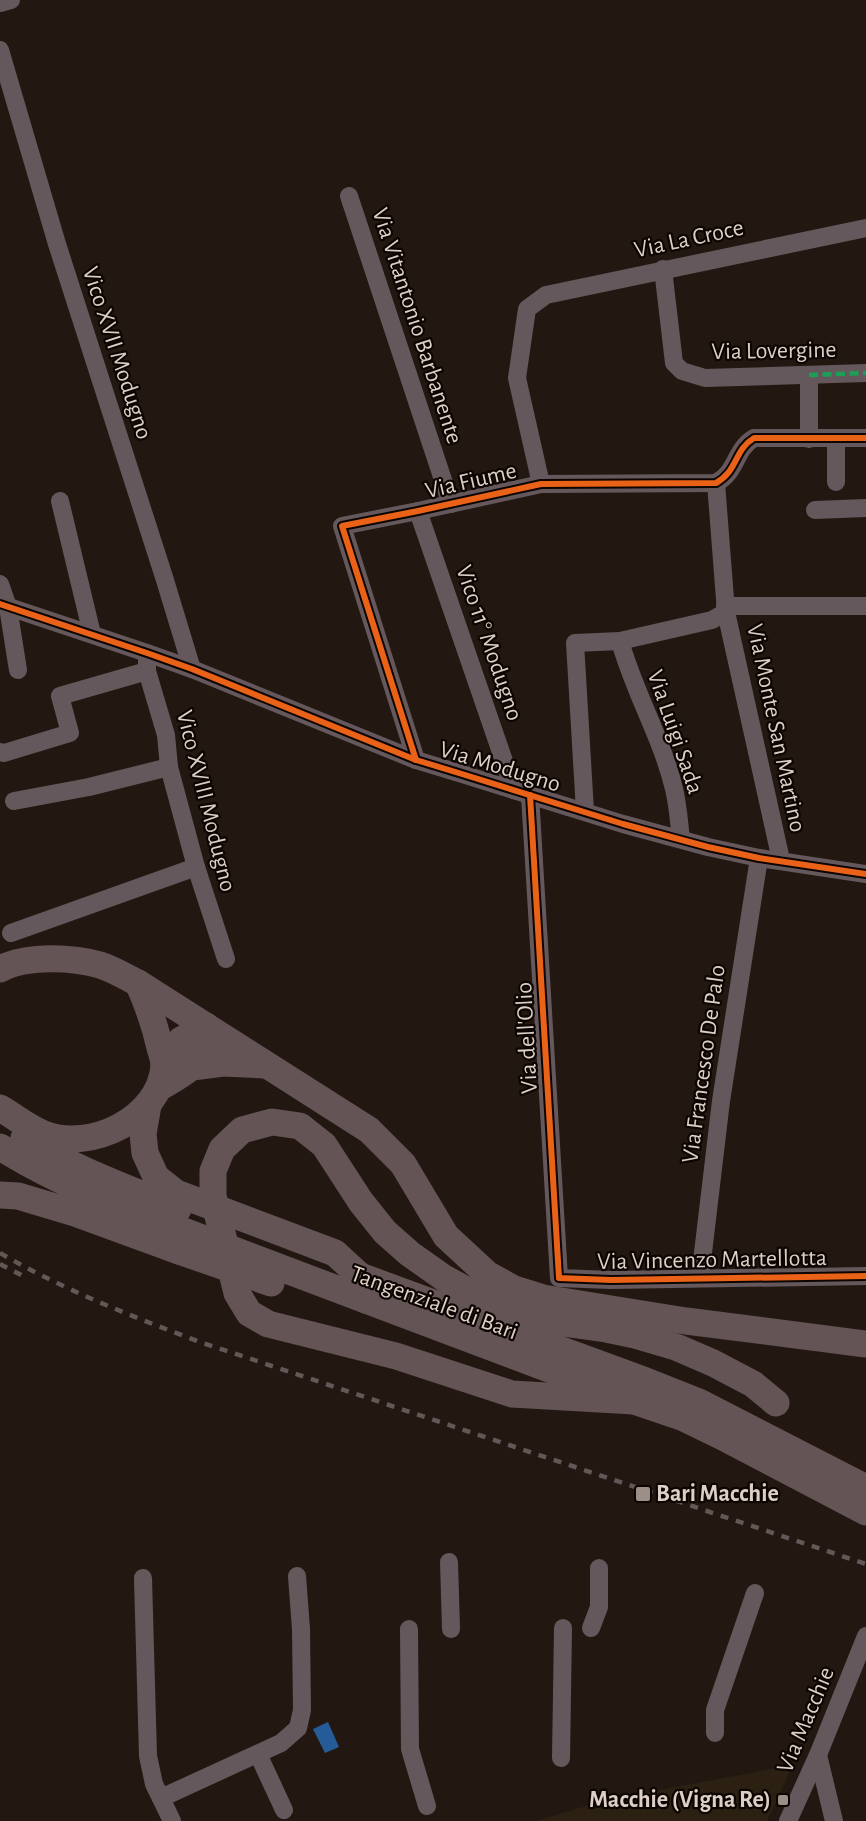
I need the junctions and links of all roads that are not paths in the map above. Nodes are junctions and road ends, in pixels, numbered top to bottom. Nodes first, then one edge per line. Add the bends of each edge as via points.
1 (11, 0) edge
2 (0, 3) edge
3 (0, 50) edge
4 (349, 196) dead end
5 (866, 228) edge
6 (663, 269) junction
7 (866, 373) edge
8 (809, 375) junction
9 (866, 438) edge
10 (809, 439) junction
11 (836, 439) junction
12 (836, 482) dead end
13 (716, 483) junction
14 (541, 484) junction
15 (60, 501) dead end
16 (451, 504) junction
17 (866, 508) edge
18 (815, 510) dead end
19 (418, 512) junction
20 (0, 584) edge
21 (866, 606) edge
22 (726, 609) junction
23 (4, 614) edge
24 (92, 634) junction
25 (620, 641) junction
26 (147, 652) junction
27 (192, 669) junction
28 (18, 670) dead end
29 (147, 671) junction
30 (0, 752) edge
31 (416, 760) junction
32 (169, 767) junction
33 (522, 793) junction
34 (14, 801) dead end
35 (585, 811) junction
36 (681, 839) junction
37 (759, 858) junction
38 (781, 860) junction
39 (196, 867) junction
40 (866, 874) edge
41 (11, 933) dead end
42 (226, 959) dead end
43 (0, 969) edge
44 (138, 983) junction
45 (206, 1026) junction
46 (268, 1065) junction
47 (192, 1067) junction
48 (157, 1086) junction
49 (0, 1108) edge
50 (0, 1123) edge
51 (0, 1147) edge
52 (0, 1195) edge
53 (178, 1221) junction
54 (866, 1276) edge
55 (559, 1278) joint
56 (700, 1278) junction
57 (363, 1288) junction
58 (828, 1340) junction
59 (866, 1344) edge
60 (866, 1358) edge
61 (634, 1401) junction
62 (776, 1403) dead end
63 (687, 1408) junction
64 (750, 1439) junction
65 (866, 1488) edge
66 (866, 1512) edge
67 (449, 1562) dead end
68 (599, 1568) dead end
69 (297, 1576) dead end
70 (142, 1578) dead end
71 (755, 1593) dead end
72 (563, 1628) dead end
73 (591, 1628) dead end
74 (409, 1629) dead end
75 (451, 1629) dead end
76 (866, 1636) edge
77 (716, 1733) dead end
78 (258, 1754) junction
79 (818, 1755) junction
80 (561, 1758) dead end
81 (161, 1798) junction
82 (427, 1806) dead end
83 (284, 1810) dead end
84 (172, 1821) edge
85 (788, 1821) edge
86 (834, 1821) edge

1 - 2 street
3 - 27 street, Vico XVII Modugno via 57,244
4 - 16 street, Via Vitantonio Barbanente
5 - 6 street, Via La Croce
6 - 8 street, Via Lovergine via 674,363 682,371 705,378
6 - 14 street, Via La Croce via 546,295 527,309 517,378
7 - 8 street, Via Lovergine
8 - 10 street
9 - 11 street
10 - 11 street
10 - 13 street via 754,438 746,443 727,478
11 - 12 street
13 - 14 street, Via Fiume
13 - 22 street, Via Monte San Martino
14 - 16 street, Via Fiume
15 - 24 street
16 - 19 street, Via Fiume
17 - 18 street
19 - 31 street, Via Fiume via 342,525
19 - 33 street, Vico 11° Modugno
20 - 23 street
21 - 22 street
22 - 25 street via 712,620
22 - 38 street, Via Monte San Martino
23 - 24 street, Via Modugno
23 - 28 street
24 - 26 street, Via Modugno
25 - 35 street via 575,643
25 - 36 street, Via Luigi Sada via 674,789
26 - 27 street, Via Modugno
26 - 29 street, Vico XVIII Modugno
27 - 31 street, Via Modugno
29 - 30 street via 60,696 70,734
29 - 32 street, Vico XVIII Modugno via 166,735
31 - 33 street, Via Modugno
32 - 34 street
32 - 39 street, Vico XVIII Modugno
33 - 35 street, Via Modugno
33 - 55 street, Via dell'Olio
35 - 36 street, Via Modugno
36 - 37 street, Via Modugno
37 - 38 street, Via Modugno
37 - 56 street, Via Francesco De Palo via 721,1101
38 - 40 street, Via Modugno
39 - 41 street
39 - 42 street, Vico XVIII Modugno
43 - 44 highway via 11,963 58,958 100,965
44 - 45 highway
44 - 48 highway via 156,1027
45 - 46 highway
45 - 47 highway via 207,1041
45 - 48 highway via 181,1040
46 - 47 highway via 223,1063
46 - 58 highway via 369,1130 403,1164 446,1236 487,1274 514,1289 554,1300
47 - 48 highway
48 - 49 highway via 127,1122 98,1136 70,1139 44,1134
48 - 53 highway via 143,1134 145,1153
50 - 53 highway, Tangenziale di Bari
51 - 53 highway, Tangenziale di Bari via 104,1201
52 - 53 highway via 18,1196 75,1213
53 - 57 highway, Tangenziale di Bari, bridge
53 - 57 highway, bridge via 335,1253
54 - 56 street, Via Vincenzo Martellotta
55 - 56 street, Via Vincenzo Martellotta
57 - 61 highway, Tangenziale di Bari
57 - 63 highway, Tangenziale di Bari via 646,1381
58 - 59 highway
58 - 60 highway
61 - 62 highway via 512,1394 396,1356 268,1324 249,1313 237,1293 213,1196 213,1171 222,1149 243,1130 272,1122 300,1126 324,1145 385,1232 444,1278 481,1298 548,1321 606,1329 676,1347 753,1384
61 - 63 highway, Tangenziale di Bari
63 - 64 highway, Tangenziale di Bari via 714,1409
64 - 65 highway, Tangenziale di Bari
64 - 66 highway, Tangenziale di Bari
67 - 75 street
68 - 73 street via 599,1607
69 - 78 street via 300,1721 290,1737
70 - 81 street via 148,1756
71 - 77 street via 715,1710
72 - 80 street
74 - 82 street via 410,1749
76 - 79 street, Via Macchie
78 - 81 street
78 - 83 street
79 - 85 street, Via Macchie
79 - 86 street
81 - 84 street

